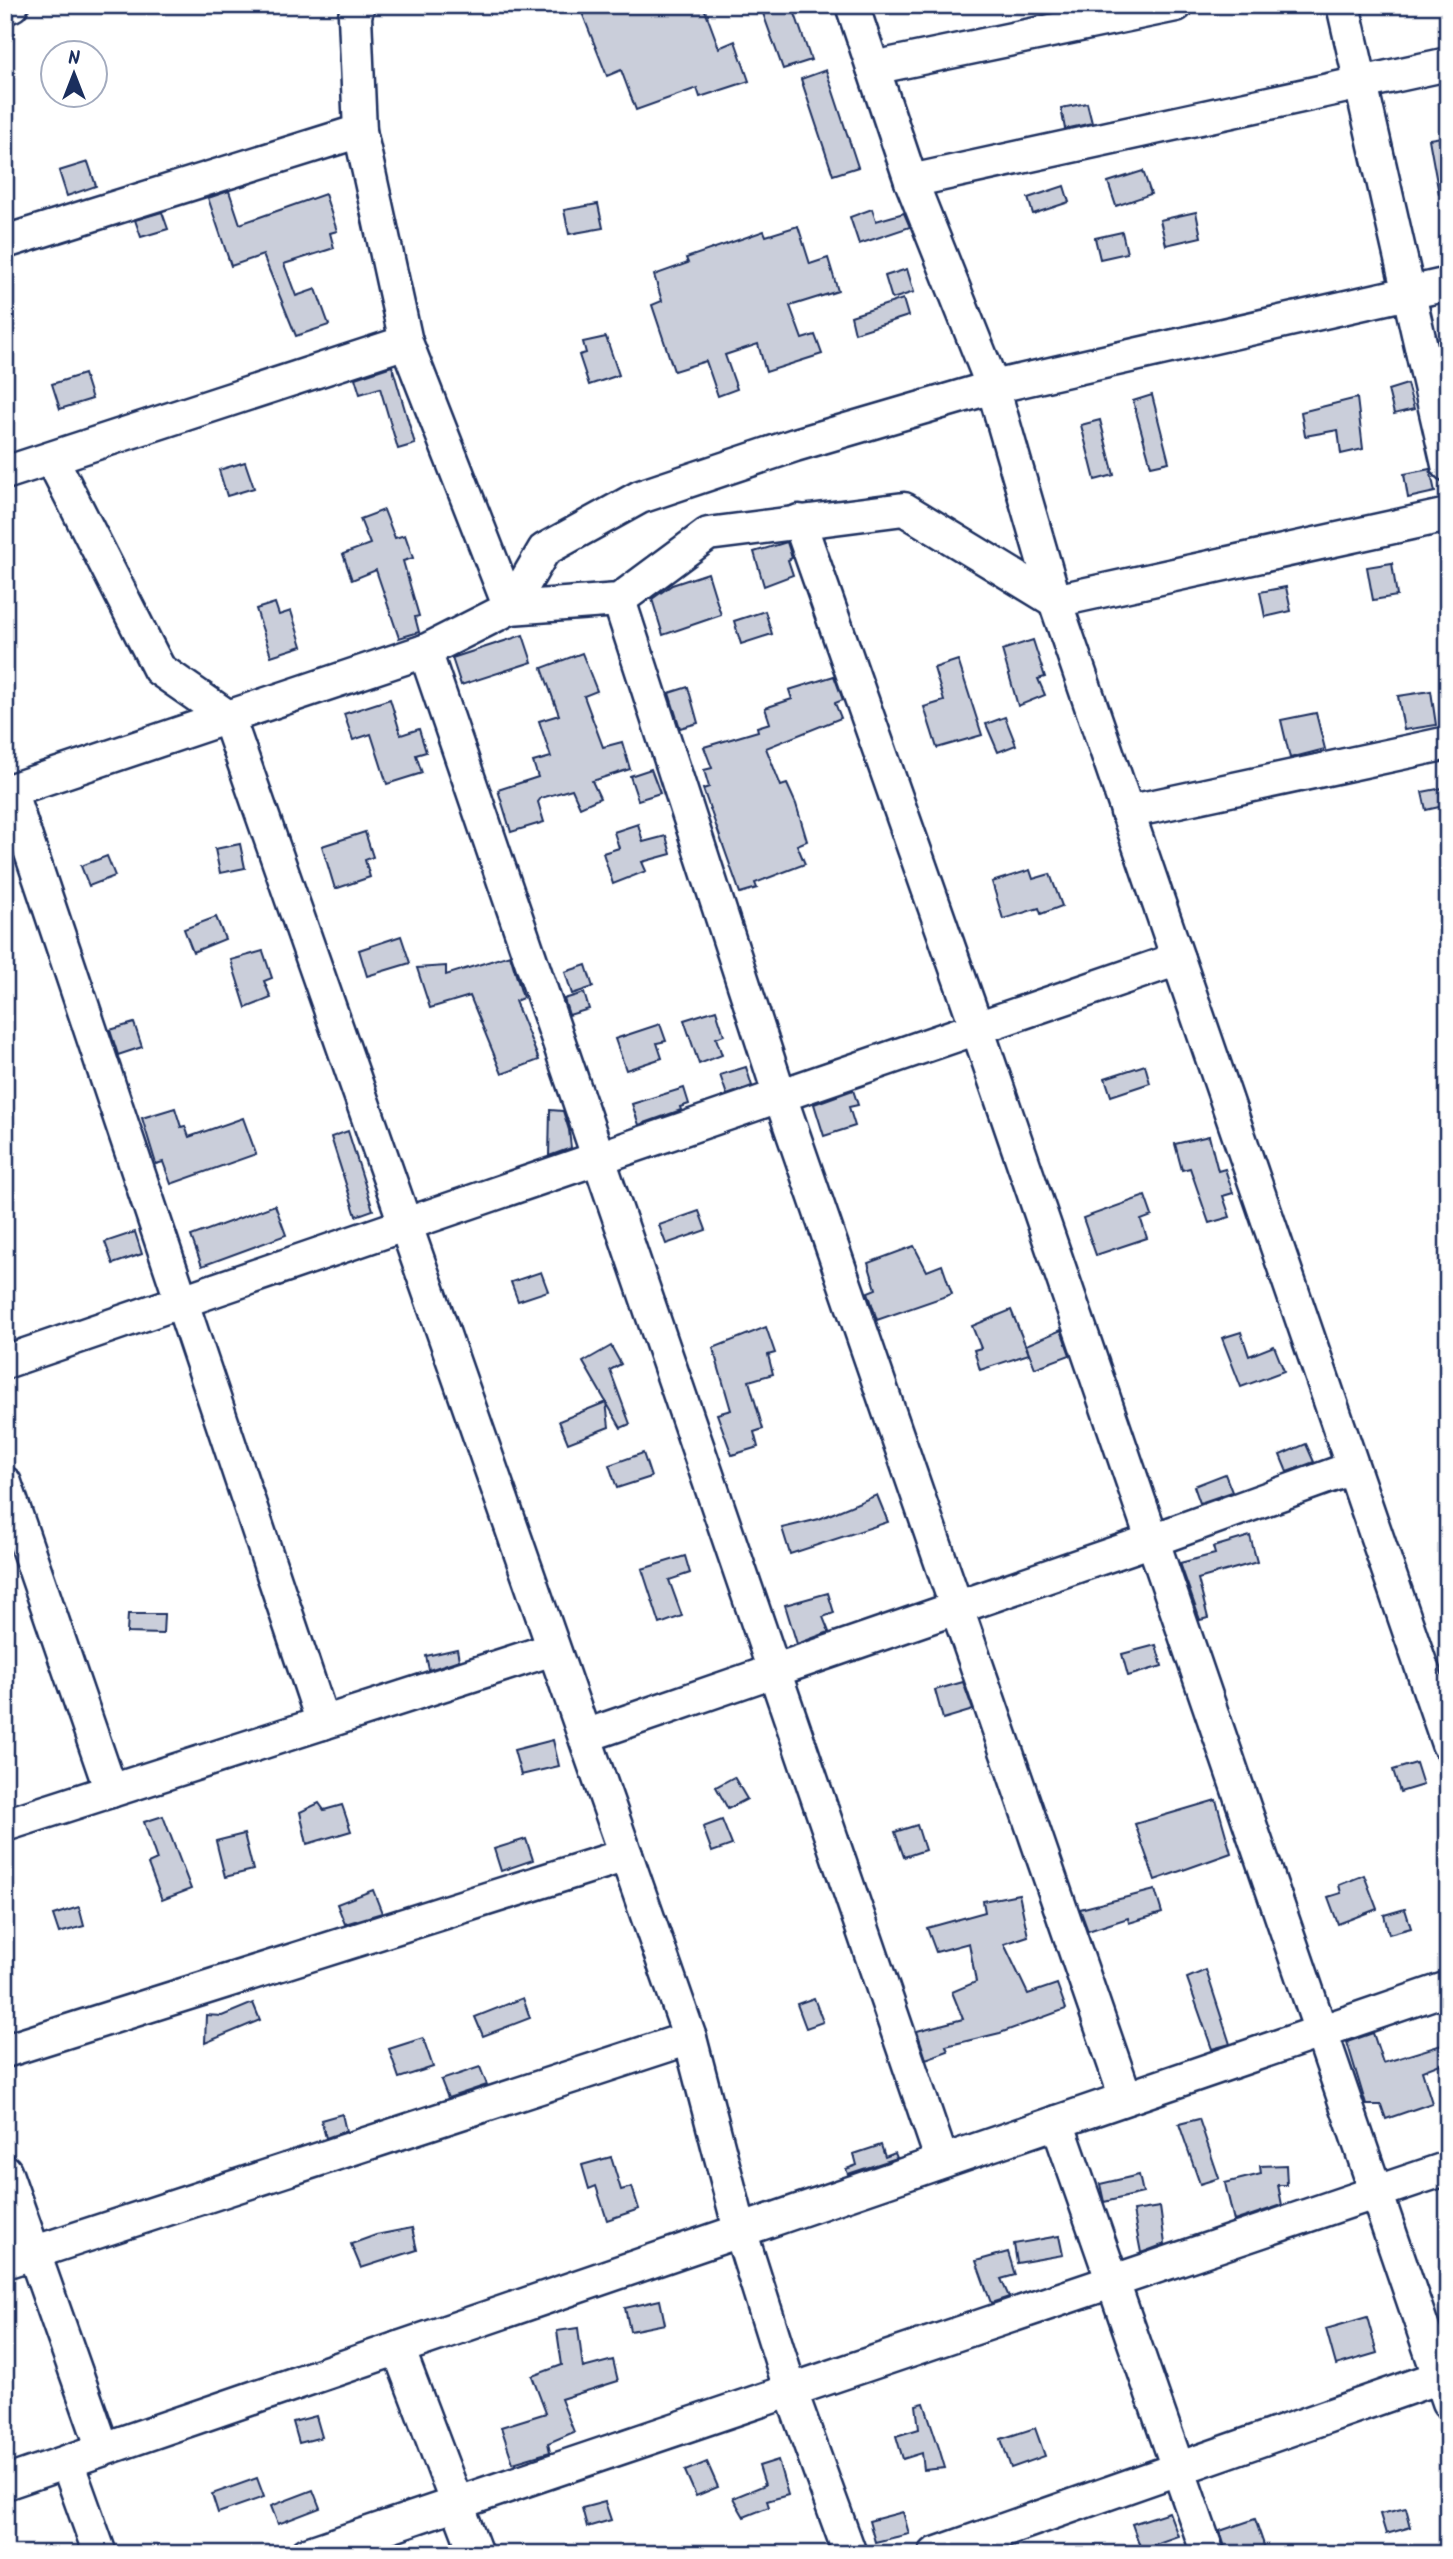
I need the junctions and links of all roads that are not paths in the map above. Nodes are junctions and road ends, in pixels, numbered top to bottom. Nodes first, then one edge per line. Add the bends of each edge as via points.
1 (12, 5) edge
2 (852, 5) edge
3 (1176, 5) edge
4 (1343, 5) edge
5 (5, 8) edge
6 (355, 9) edge
7 (1448, 64) edge
8 (873, 68) junction
9 (1361, 83) junction
10 (360, 131) junction
11 (911, 181) junction
12 (5, 242) edge
13 (1448, 284) edge
14 (1407, 293) junction
15 (406, 342) junction
16 (993, 387) junction
17 (52, 459) junction
18 (1448, 465) edge
19 (5, 472) edge
20 (1448, 515) edge
21 (799, 521) junction
22 (619, 600) junction
23 (1055, 601) junction
24 (510, 608) junction
25 (425, 651) junction
26 (228, 717) junction
27 (1448, 743) edge
28 (7, 791) edge
29 (1127, 811) junction
30 (1178, 959) junction
31 (977, 1028) junction
32 (780, 1096) junction
33 (598, 1158) junction
34 (406, 1224) junction
35 (182, 1301) junction
36 (5, 1362) edge
37 (1352, 1468) junction
38 (5, 1483) edge
39 (1153, 1541) junction
40 (956, 1609) junction
41 (553, 1649) junction
42 (773, 1672) junction
43 (1440, 1697) edge
44 (323, 1723) junction
45 (585, 1736) junction
46 (1448, 1744) edge
47 (111, 1791) junction
48 (5, 1825) edge
49 (626, 1855) junction
50 (1448, 1988) edge
51 (1322, 2031) junction
52 (690, 2038) junction
53 (5, 2051) edge
54 (1126, 2098) junction
55 (1057, 2122) junction
56 (942, 2161) junction
57 (1448, 2168) edge
58 (5, 2171) edge
59 (1377, 2193) junction
60 (740, 2230) junction
61 (19, 2258) edge
62 (1114, 2283) junction
63 (398, 2348) junction
64 (1445, 2384) edge
65 (791, 2392) junction
66 (103, 2449) junction
67 (67, 2462) junction
68 (1178, 2469) junction
69 (5, 2483) edge
70 (456, 2501) junction
71 (100, 2554) edge
72 (307, 2554) edge
73 (476, 2554) edge
74 (850, 2554) edge
75 (934, 2554) edge
76 (1208, 2554) edge

1 - 5 street
2 - 8 street
3 - 8 street
4 - 9 street
6 - 10 street
7 - 9 street
8 - 11 street
9 - 11 street
9 - 14 street
10 - 12 street
10 - 15 street
11 - 16 street
13 - 14 street
14 - 16 street
14 - 18 street
15 - 17 street
15 - 24 street
16 - 23 street
16 - 24 street via 795,444 640,497 544,550
17 - 19 street
17 - 26 street via 159,669
20 - 23 street
21 - 22 street via 708,534
21 - 23 street via 904,509
21 - 31 street
22 - 24 street
22 - 32 street
23 - 29 street
24 - 25 street
25 - 26 street
25 - 33 street
26 - 28 street
26 - 34 street
27 - 29 street
28 - 35 street
29 - 30 street
30 - 31 street
30 - 37 street
31 - 32 street
31 - 39 street
32 - 33 street
32 - 40 street
33 - 34 street
33 - 42 street
34 - 35 street
34 - 41 street
35 - 36 street
35 - 44 street
37 - 39 street
37 - 43 street
38 - 47 street
39 - 40 street
39 - 51 street
40 - 42 street
40 - 54 street
41 - 44 street
41 - 45 street
42 - 45 street
42 - 56 street
43 - 46 street
44 - 47 street
45 - 49 street
47 - 48 street
49 - 52 street
49 - 53 street
50 - 51 street
51 - 54 street
51 - 59 street
52 - 60 street
52 - 61 street
54 - 55 street
55 - 56 street
55 - 62 street
56 - 60 street
57 - 59 street
58 - 61 street
59 - 62 street
59 - 64 street
60 - 63 street
60 - 65 street
61 - 66 street
62 - 65 street
62 - 68 street
63 - 66 street
63 - 70 street
64 - 68 street
65 - 70 street
65 - 74 street
66 - 67 street
67 - 69 street
67 - 71 street
68 - 75 street
68 - 76 street
70 - 72 street
70 - 73 street

